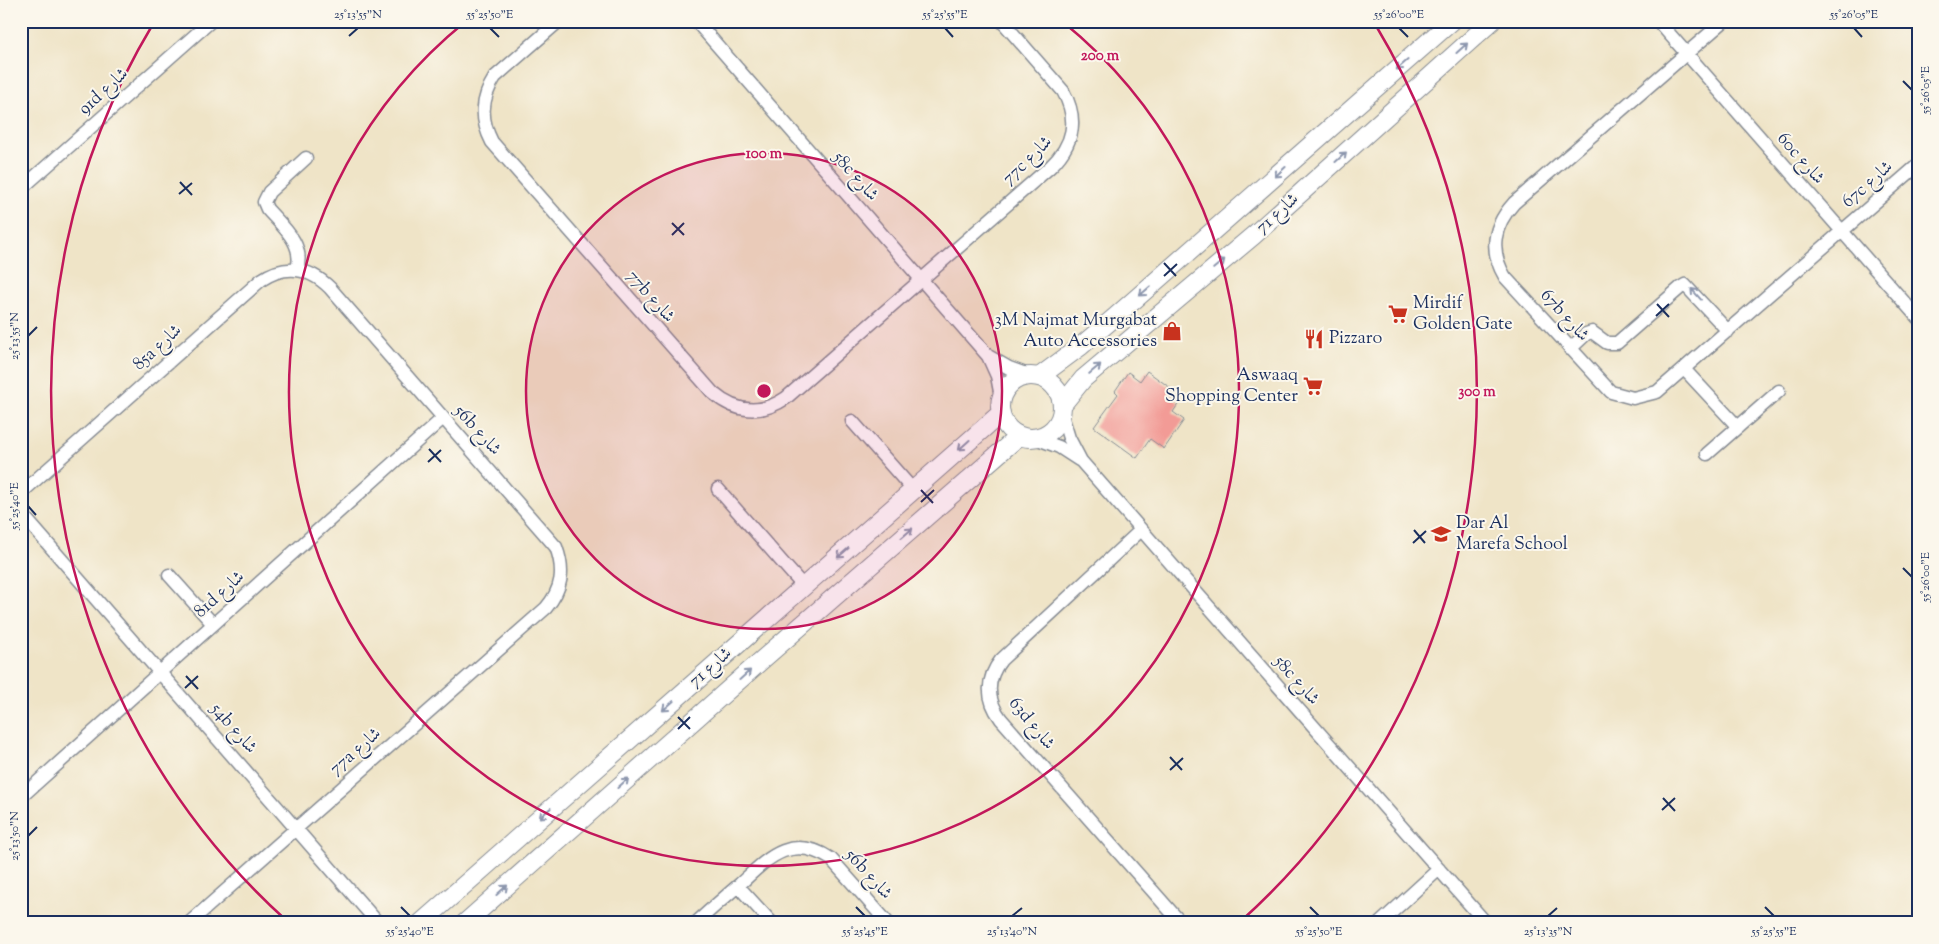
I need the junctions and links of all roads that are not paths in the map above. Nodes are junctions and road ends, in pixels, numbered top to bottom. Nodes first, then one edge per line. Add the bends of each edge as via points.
1 (211, 21) edge
2 (559, 21) edge
3 (696, 21) edge
4 (1002, 21) edge
5 (1452, 21) edge
6 (1492, 21) edge
7 (1658, 21) edge
8 (1724, 21) edge
9 (1686, 54) junction
10 (306, 158) dead end
11 (1918, 165) edge
12 (21, 190) edge
13 (1841, 232) junction
14 (297, 269) junction
15 (921, 280) junction
16 (330, 288) joint
17 (1918, 318) edge
18 (1728, 330) junction
19 (1570, 349) junction
20 (988, 356) junction
21 (1684, 369) junction
22 (1035, 376) junction
23 (1780, 391) dead end
24 (1001, 405) junction
25 (1062, 408) junction
26 (442, 418) junction
27 (852, 421) dead end
28 (1738, 427) junction
29 (1027, 437) junction
30 (1708, 454) dead end
31 (1081, 461) junction
32 (718, 489) dead end
33 (914, 491) junction
34 (21, 493) edge
35 (21, 513) edge
36 (1141, 530) junction
37 (169, 575) dead end
38 (804, 587) junction
39 (546, 608) joint
40 (213, 624) junction
41 (160, 672) junction
42 (21, 797) edge
43 (296, 828) junction
44 (1439, 869) junction
45 (738, 886) junction
46 (189, 923) edge
47 (378, 923) edge
48 (421, 923) edge
49 (466, 923) edge
50 (696, 923) edge
51 (772, 923) edge
52 (888, 923) edge
53 (1181, 923) edge
54 (1380, 923) edge
55 (1486, 923) edge

1 - 12 street, 91d شارع
2 - 15 street, 77b شارع via 496,77 484,102 486,130 492,142 663,339 723,402 748,410 762,410 775,405
3 - 15 street, 58c شارع
4 - 15 street, 77c شارع via 1063,91 1070,103 1073,131 1060,157
5 -> 22 street, شارع 71 via 1108,323 1076,350
25 -> 6 street, شارع 71 via 1090,373 1254,235
7 - 9 street, 60c شارع
8 - 9 street
9 - 13 street, 60c شارع
9 - 19 street, 67b شارع via 1514,203 1498,225 1495,252 1498,265
10 - 14 street via 266,195 264,202 296,244 300,256
11 - 13 street, 67c شارع
13 - 17 street, 60c شارع
13 - 18 street, 67b شارع
14 - 16 street, 85a شارع via 321,278
14 - 34 street, 85a شارع via 271,273 260,280
15 - 20 street, 58c شارع
16 - 26 street, 56b شارع
18 -> 19 street via 1685,285 1617,343 1607,343 1592,332
18 - 21 street, 67b شارع
19 - 21 street, 67b شارع via 1602,385 1621,396 1633,398 1657,392
20 - 22 street, 58c شارع via 1009,368
20 - 24 street, 58c شارع via 997,376
21 - 28 street
22 - 24 street via 1016,380 1005,390
22 - 25 street via 1046,379 1057,390
23 - 28 street
24 - 29 street via 1007,426
24 -> 33 street, شارع 71
25 - 29 street via 1049,432
25 - 31 street, 58c شارع via 1069,438
26 - 39 street, 56b شارع via 556,547 562,573 554,598
26 - 40 street, 81d شارع
27 - 33 street
28 - 30 street
29 - 31 street, 58c شارع via 1059,448
49 -> 29 street, شارع 71 via 763,659
31 - 36 street, 58c شارع
32 - 38 street
33 -> 38 street, شارع 71
35 - 41 street, 54b شارع
36 - 44 street, 58c شارع
36 - 53 street, 63d شارع via 1001,660 990,678 990,695 994,710 1001,719
37 - 40 street
38 -> 48 street, شارع 71
39 - 43 street, 77a شارع
40 - 41 street, 81d شارع
41 - 42 street, 81d شارع
41 - 43 street, 54b شارع
43 - 46 street, 77a شارع
43 - 47 street, 54b شارع
44 - 54 street
44 - 55 street, 58c شارع
45 - 50 street, 56b شارع
45 - 51 street
45 - 52 street, 56b شارع via 765,860 786,849 821,852 839,867

